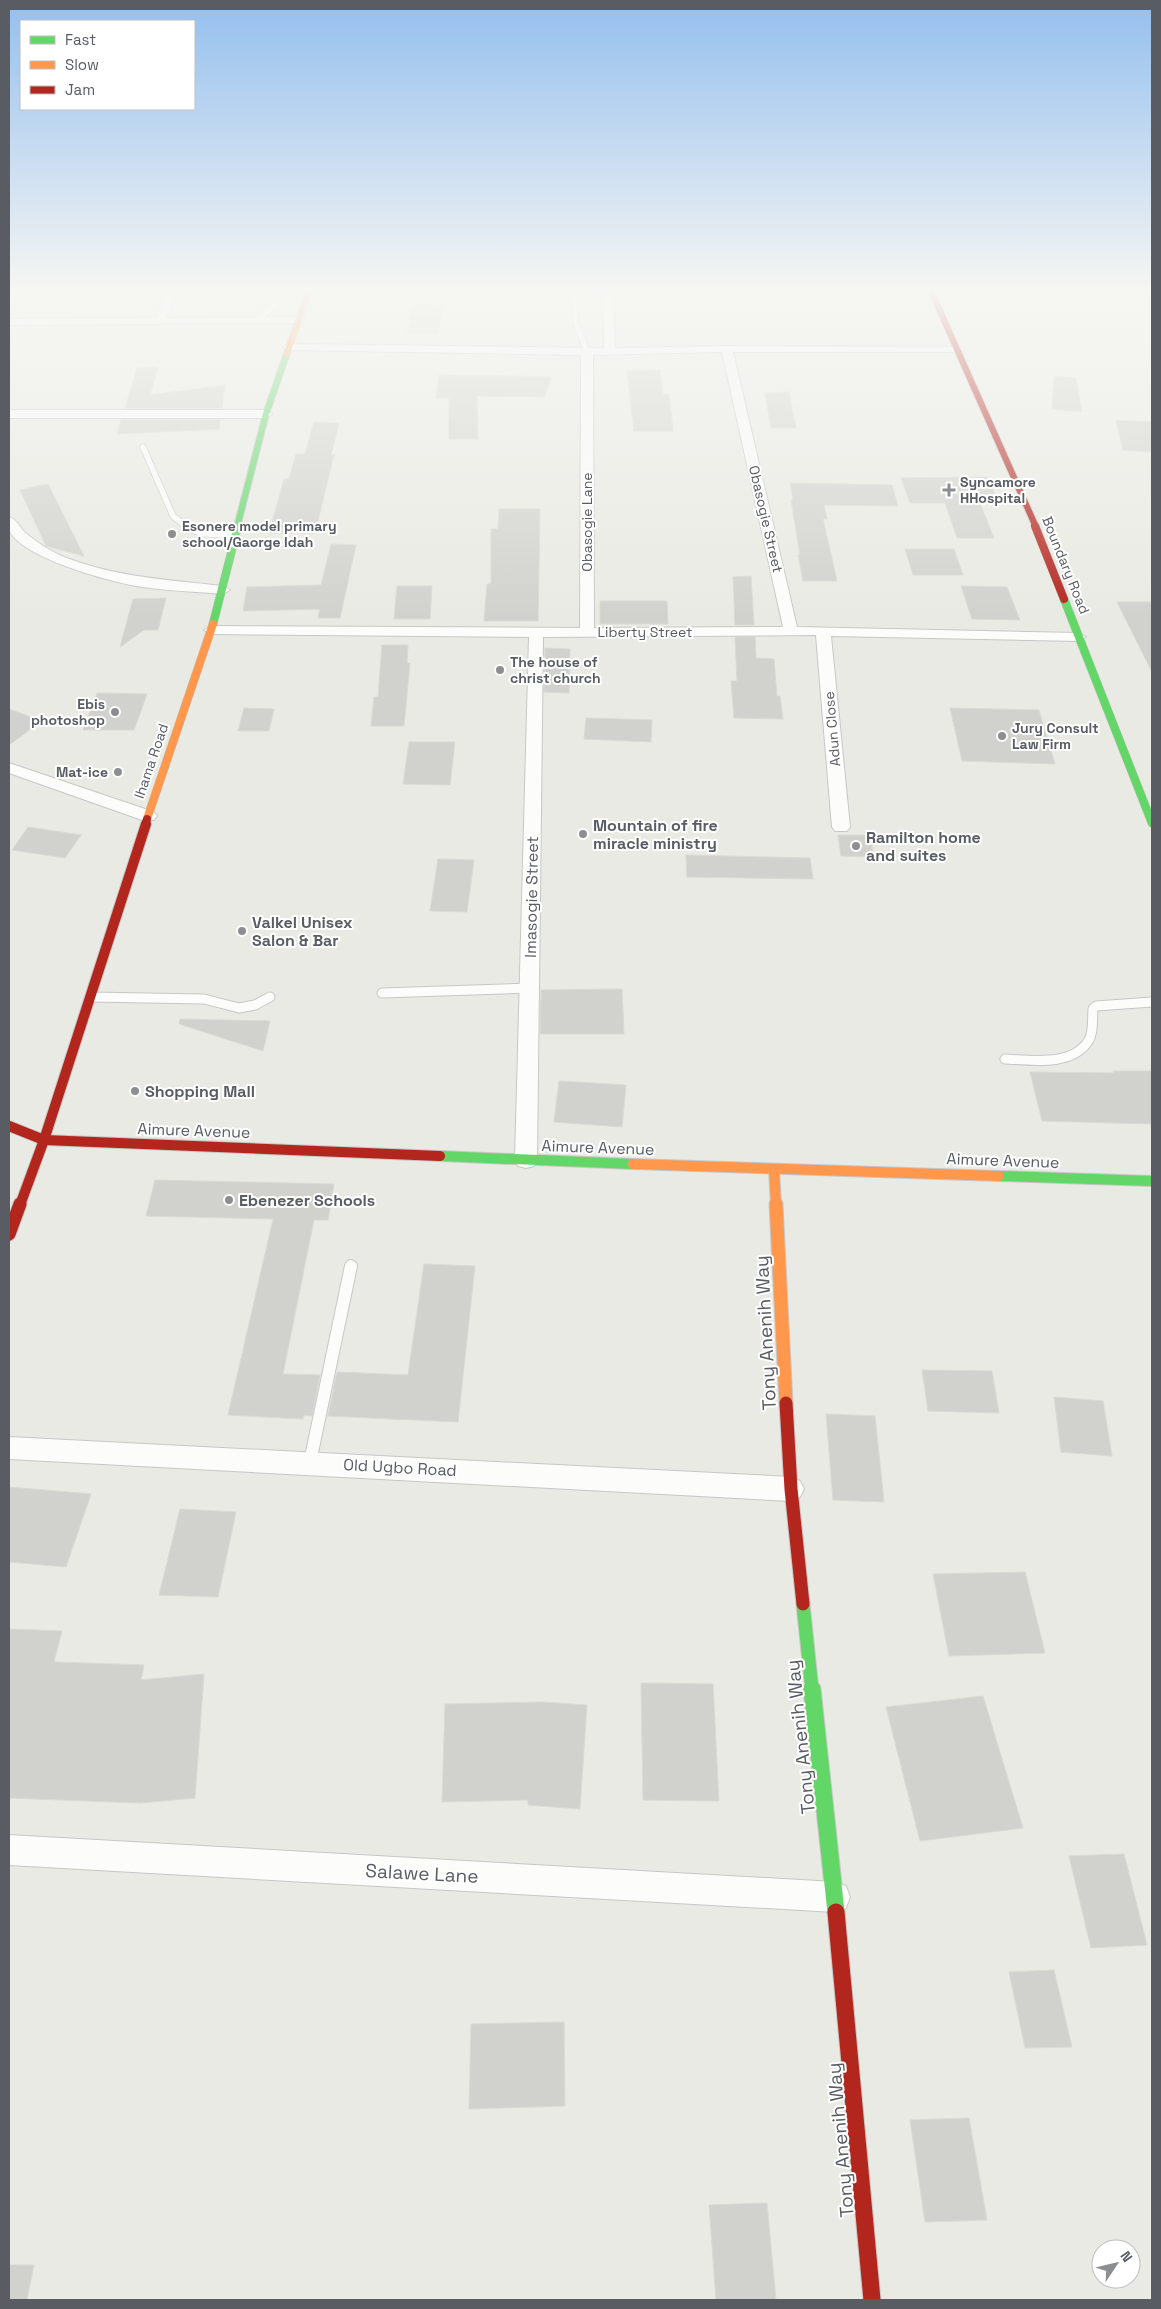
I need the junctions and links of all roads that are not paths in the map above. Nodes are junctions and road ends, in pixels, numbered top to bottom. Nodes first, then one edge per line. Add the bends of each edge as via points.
1 (271, 401) edge
2 (587, 401) edge
3 (739, 401) edge
4 (978, 401) edge
5 (9, 414) edge
6 (266, 414) junction
7 (143, 447) dead end
8 (9, 521) edge
9 (236, 535) junction
10 (223, 590) junction
11 (211, 630) junction
12 (791, 631) junction
13 (823, 631) junction
14 (536, 633) junction
15 (587, 633) junction
16 (1079, 637) junction
17 (9, 768) edge
18 (148, 816) junction
19 (1152, 823) edge
20 (840, 827) dead end
21 (530, 988) junction
22 (382, 993) dead end
23 (89, 997) junction
24 (270, 997) dead end
25 (1152, 1002) edge
26 (1005, 1059) dead end
27 (9, 1126) edge
28 (44, 1140) junction
29 (526, 1160) junction
30 (774, 1169) junction
31 (1152, 1181) edge
32 (9, 1234) edge
33 (351, 1266) dead end
34 (9, 1448) edge
35 (310, 1462) junction
36 (791, 1489) junction
37 (9, 1850) edge
38 (835, 1897) junction
39 (872, 2300) edge

1 - 6 street, Ihama Road
2 - 15 street, Obasogie Lane
3 - 12 street, Obasogie Street
4 - 16 street, Boundary Road via 1037,530
5 - 6 street
6 - 9 street, Ihama Road
7 - 9 lane via 173,516 182,525 203,533
8 - 10 street via 21,538 58,559 97,572 132,581
9 - 10 street, Ihama Road
10 - 11 street, Ihama Road
11 - 14 street, Liberty Street
11 - 18 street, Ihama Road
12 - 13 street, Liberty Street
12 - 15 street, Liberty Street
13 - 16 street, Liberty Street
13 - 20 street, Adun Close
14 - 15 street, Liberty Street
14 - 21 street, Imasogie Street
16 - 19 street, Boundary Road
17 - 18 street
18 - 23 street, Ihama Road
21 - 22 lane
21 - 29 street, Imasogie Street
23 - 24 lane via 204,999 239,1008
23 - 28 street, Ihama Road
25 - 26 lane via 1096,1006 1090,1038 1071,1055 1056,1059
27 - 28 street, Aimure Avenue
28 - 29 street, Aimure Avenue
28 - 32 street, Ihama Road
29 - 30 street, Aimure Avenue
30 - 31 street, Aimure Avenue
30 - 36 street, Tony Anenih Way
33 - 35 lane
34 - 35 street, Old Ugbo Road
35 - 36 street, Old Ugbo Road
36 - 38 street, Tony Anenih Way
37 - 38 street, Salawe Lane
38 - 39 street, Tony Anenih Way

